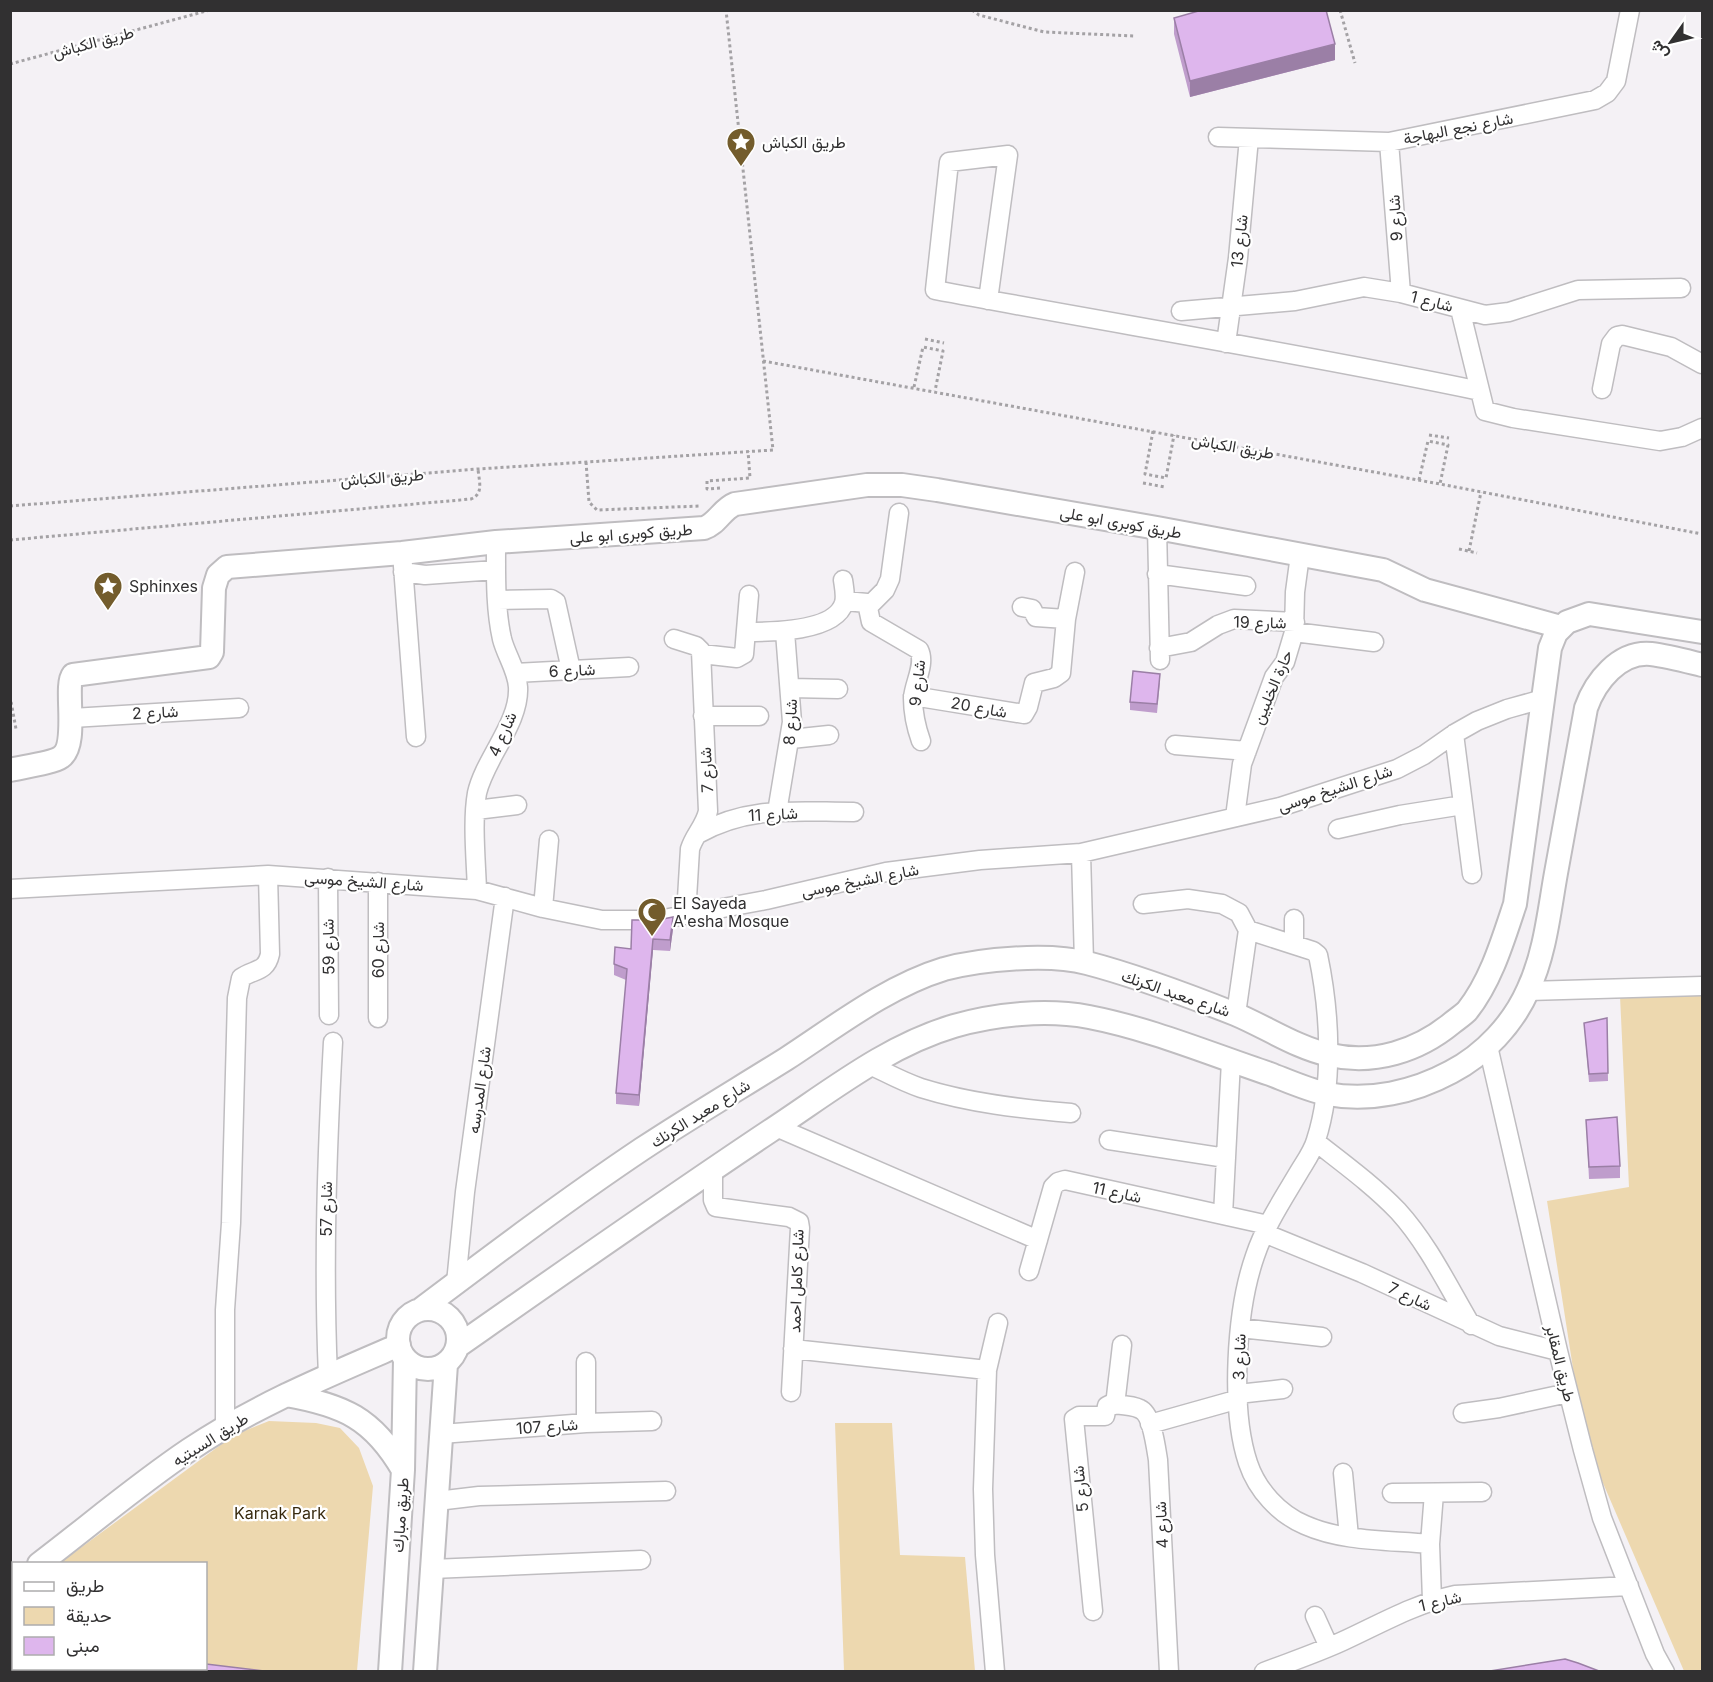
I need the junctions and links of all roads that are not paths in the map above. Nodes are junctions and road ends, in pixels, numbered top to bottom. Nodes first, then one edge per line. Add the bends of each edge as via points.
1 (1630, 10) edge
2 (1218, 137) dead end
3 (1249, 138) junction
4 (1389, 142) junction
5 (1681, 288) dead end
6 (1401, 293) junction
7 (988, 300) junction
8 (1231, 306) junction
9 (1461, 309) junction
10 (1181, 311) dead end
11 (1226, 343) junction
12 (1702, 364) edge
13 (1602, 389) dead end
14 (1480, 391) junction
15 (1702, 428) edge
16 (899, 513) dead end
17 (1157, 528) junction
18 (496, 543) junction
19 (1300, 555) junction
20 (402, 563) junction
21 (496, 570) junction
22 (1075, 572) dead end
23 (1157, 574) junction
24 (843, 580) dead end
25 (1246, 586) dead end
26 (749, 595) dead end
27 (498, 600) junction
28 (845, 602) junction
29 (869, 606) junction
30 (1022, 607) dead end
31 (1066, 619) junction
32 (1294, 627) junction
33 (1561, 627) junction
34 (746, 632) junction
35 (785, 632) junction
36 (1702, 632) edge
37 (674, 639) dead end
38 (1374, 642) dead end
39 (702, 654) junction
40 (1702, 664) edge
41 (629, 667) dead end
42 (571, 670) junction
43 (515, 673) junction
44 (791, 688) junction
45 (838, 689) dead end
46 (913, 696) junction
47 (1544, 699) junction
48 (239, 708) dead end
49 (704, 716) junction
50 (759, 716) dead end
51 (72, 718) junction
52 (1454, 734) junction
53 (829, 735) dead end
54 (416, 737) dead end
55 (791, 739) junction
56 (921, 741) dead end
57 (1175, 745) dead end
58 (1247, 751) junction
59 (10, 770) edge
60 (517, 805) dead end
61 (1463, 805) junction
62 (476, 810) junction
63 (777, 812) junction
64 (854, 812) dead end
65 (1235, 817) junction
66 (1338, 829) dead end
67 (697, 834) junction
68 (549, 840) dead end
69 (1081, 853) junction
70 (1521, 861) junction
71 (1557, 866) junction
72 (1472, 874) dead end
73 (268, 875) junction
74 (328, 878) junction
75 (378, 882) junction
76 (10, 889) edge
77 (477, 890) junction
78 (505, 897) junction
79 (1143, 904) dead end
80 (543, 908) junction
81 (686, 915) junction
82 (1294, 919) dead end
83 (1248, 930) junction
84 (1294, 944) junction
85 (1084, 962) junction
86 (1702, 986) edge
87 (1528, 991) junction
88 (1236, 1014) junction
89 (329, 1016) dead end
90 (378, 1018) dead end
91 (333, 1042) dead end
92 (1488, 1046) junction
93 (1329, 1055) junction
94 (1231, 1061) junction
95 (870, 1065) junction
96 (1327, 1094) junction
97 (1071, 1113) dead end
98 (776, 1127) junction
99 (1108, 1140) dead end
100 (1316, 1142) junction
101 (1226, 1158) junction
102 (713, 1169) junction
103 (1222, 1215) junction
104 (1266, 1229) junction
105 (1038, 1240) junction
106 (1029, 1271) dead end
107 (456, 1283) junction
108 (420, 1310) junction
109 (998, 1323) dead end
110 (1471, 1325) junction
111 (1240, 1328) junction
112 (1322, 1337) dead end
113 (1122, 1345) dead end
114 (793, 1349) junction
115 (1558, 1351) junction
116 (402, 1352) junction
117 (452, 1355) junction
118 (586, 1362) dead end
119 (987, 1370) junction
120 (328, 1376) junction
121 (1283, 1389) dead end
122 (790, 1392) dead end
123 (1568, 1393) junction
124 (286, 1395) junction
125 (1238, 1396) junction
126 (1115, 1405) junction
127 (1463, 1413) dead end
128 (652, 1421) dead end
129 (586, 1423) junction
130 (1150, 1424) junction
131 (225, 1427) junction
132 (441, 1434) junction
133 (403, 1470) junction
134 (1343, 1473) dead end
135 (666, 1491) dead end
136 (1482, 1492) dead end
137 (1392, 1493) dead end
138 (1434, 1493) junction
139 (437, 1501) junction
140 (1349, 1537) junction
141 (1430, 1544) junction
142 (641, 1560) dead end
143 (40, 1562) edge
144 (432, 1569) junction
145 (1629, 1586) junction
146 (1432, 1600) junction
147 (1093, 1611) dead end
148 (1315, 1616) dead end
149 (1329, 1647) junction
150 (390, 1671) edge
151 (425, 1671) edge
152 (995, 1671) edge
153 (1168, 1671) edge
154 (1264, 1671) edge
155 (1665, 1671) edge

1 - 4 street, شارع نجع البهاجة via 1616,81 1607,93 1594,100
2 - 3 street, شارع نجع البهاجة
3 - 4 street, شارع نجع البهاجة
3 - 8 street, شارع 13
4 - 6 street, شارع 9
5 - 9 street, شارع 1 via 1578,290 1497,314
6 - 8 street, شارع 1 via 1364,287 1295,301
6 - 9 street, شارع 1
7 - 7 street via 935,290 949,162 1008,155
7 - 11 street
8 - 10 street, شارع 1
8 - 11 street, شارع 13
9 - 14 street
11 - 14 street
12 - 13 street via 1671,347 1617,336 1611,344
14 - 15 street via 1485,411 1514,418 1660,441
16 - 29 street via 890,579
17 - 18 street, طريق كوبرى ابو على via 937,490 867,485 735,504 704,528
17 - 19 street, طريق كوبرى ابو على
17 - 23 street
18 - 20 street, طريق كوبرى ابو على
18 - 21 street, شارع 4
19 - 32 street, حارة الخلبين
19 - 33 street, طريق كوبرى ابو على via 1383,570 1425,590
20 - 21 street via 425,575
20 - 51 street, طريق كوبرى ابو على via 227,567 218,575 214,588 211,655 205,659 76,673 70,680
20 - 54 street
21 - 27 street, شارع 4
22 - 31 street, شارع 20
23 - 25 street
23 - 32 street, شارع 19 via 1160,654 1234,619
24 - 28 street
26 - 34 street
27 - 42 street via 556,602
27 - 43 street, شارع 4 via 502,638
28 - 29 street
28 - 35 street via 836,614 821,622
29 - 46 street, شارع 9 via 871,622 921,654
30 - 31 street via 1032,609 1036,617
31 - 46 street, شارع 20 via 1061,673 1034,683 1029,707 1023,714
32 - 38 street, شارع 19
32 - 58 street, حارة الخلبين via 1285,662 1274,676
33 - 36 street via 1574,618 1597,614
33 - 47 street, شارع معبد الكرنك via 1550,648
34 - 35 street
34 - 39 street via 741,657
35 - 44 street, شارع 8
37 - 39 street via 696,646
39 - 49 street, شارع 7
40 - 71 street via 1649,654 1614,667 1596,685 1586,708
41 - 42 street, شارع 6
42 - 43 street, شارع 6
43 - 62 street, شارع 4 via 518,687 512,717 482,779
44 - 45 street
44 - 55 street, شارع 8
46 - 56 street, شارع 9
47 - 52 street, شارع الشيخ موسى via 1507,709
47 - 70 street, شارع معبد الكرنك
48 - 51 street, شارع 2
49 - 50 street
49 - 67 street, شارع 7 via 708,811
51 - 59 street, طريق كوبرى ابو على via 66,752 61,757
52 - 61 street
52 - 65 street, شارع الشيخ موسى via 1397,769 1280,807
53 - 55 street
55 - 63 street, شارع 8
57 - 58 street
58 - 65 street, حارة الخلبين via 1238,781
60 - 62 street
61 - 66 street
61 - 72 street
62 - 77 street, شارع 4
63 - 64 street, شارع 11
63 - 67 street, شارع 11 via 727,819
65 - 69 street, شارع الشيخ موسى
67 - 81 street, شارع 7 via 690,849
68 - 80 street
69 - 81 street, شارع الشيخ موسى via 886,872
69 - 85 street
70 - 71 street
70 - 93 street, شارع معبد الكرنك via 1515,904 1502,944 1466,1011 1441,1033 1392,1055
71 - 87 street via 1542,951
73 - 74 street, شارع الشيخ موسى
73 - 76 street, شارع الشيخ موسى
73 - 131 street via 268,962 241,978 237,998 225,1310
74 - 75 street, شارع الشيخ موسى
74 - 89 street, شارع 59
75 - 77 street, شارع الشيخ موسى
75 - 90 street, شارع 60
77 - 78 street, شارع الشيخ موسى
78 - 80 street, شارع الشيخ موسى
78 - 107 street, شارع المدرسه
79 - 83 street via 1188,899 1222,904 1239,913
80 - 81 street, شارع الشيخ موسى via 603,920 658,920
82 - 84 street
83 - 84 street
83 - 88 street
84 - 93 street, شارع 3 via 1318,955
85 - 88 street, شارع معبد الكرنك
85 - 107 street, شارع معبد الكرنك via 1053,958 999,960 945,969 893,990 642,1149
86 - 87 street
87 - 92 street
88 - 93 street, شارع معبد الكرنك
91 - 120 street, شارع 57 via 326,1167
92 - 96 street via 1452,1072 1402,1092 1369,1096
92 - 115 street, طريق المقابر
93 - 96 street, شارع 3
94 - 95 street via 1126,1025 1085,1016 1043,1013 955,1026 910,1042
94 - 96 street
94 - 101 street
95 - 97 street via 919,1087 963,1099
95 - 98 street
96 - 100 street, شارع 3
98 - 102 street
98 - 105 street
99 - 101 street
100 - 104 street, شارع 3
100 - 110 street via 1398,1212 1420,1239
101 - 103 street
102 - 114 street, شارع كامل احمد via 716,1207 795,1218 799,1222
102 - 117 street
103 - 104 street, شارع 11
103 - 105 street, شارع 11 via 1065,1180 1053,1187
104 - 110 street, شارع 7
104 - 111 street, شارع 3 via 1248,1280
105 - 106 street, شارع 11
107 - 108 street, شارع معبد الكرنك
108 - 116 street via 402,1323 398,1334
108 - 117 street via 444,1313 453,1322 458,1334
109 - 119 street
110 - 115 street, شارع 7
111 - 112 street
111 - 125 street, شارع 3
113 - 126 street
114 - 119 street
114 - 122 street, شارع كامل احمد
115 - 123 street, طريق المقابر
116 - 117 street via 414,1366 425,1369 436,1369
116 - 120 street, طريق السبتيه
116 - 133 street, طريق مبارك
117 - 132 street
118 - 129 street
119 - 152 street via 983,1489
120 - 124 street, طريق السبتيه
121 - 125 street
123 - 127 street
123 - 145 street, طريق المقابر via 1602,1518
124 - 131 street, طريق السبتيه
124 - 133 street via 334,1406 356,1417 391,1449
125 - 130 street
125 - 140 street, شارع 3 via 1248,1464 1261,1489 1280,1511 1303,1525
126 - 130 street via 1141,1409
126 - 147 street, شارع 5 via 1108,1405 1105,1416 1074,1419
128 - 129 street, شارع 107
129 - 132 street, شارع 107
130 - 153 street, شارع 4 via 1158,1460
131 - 143 street, طريق السبتيه
132 - 139 street
133 - 150 street, طريق مبارك
134 - 140 street
135 - 139 street via 479,1496
136 - 138 street
137 - 138 street
138 - 141 street
139 - 144 street
140 - 141 street, شارع 3
141 - 146 street
142 - 144 street
144 - 151 street
145 - 146 street, شارع 1 via 1455,1595
145 - 155 street, طريق المقابر
146 - 149 street, شارع 1
148 - 149 street
149 - 154 street, شارع 1

